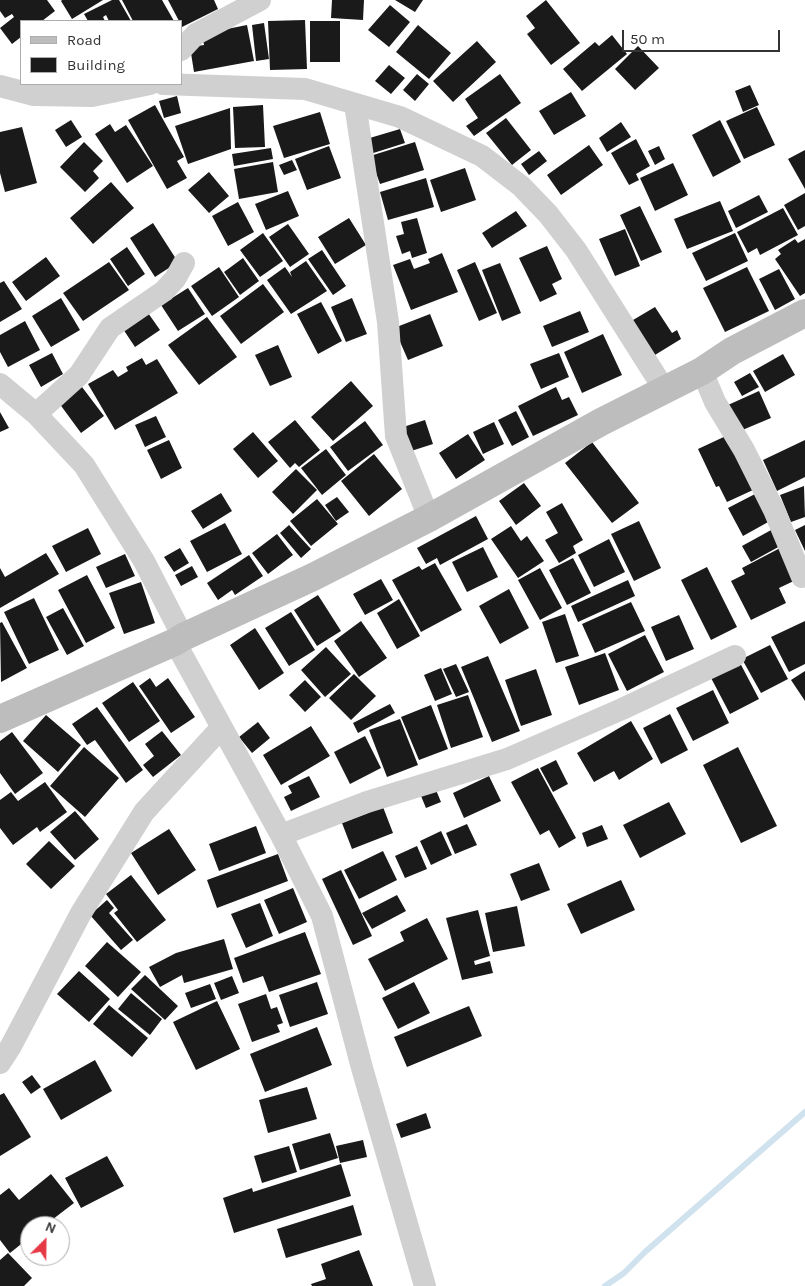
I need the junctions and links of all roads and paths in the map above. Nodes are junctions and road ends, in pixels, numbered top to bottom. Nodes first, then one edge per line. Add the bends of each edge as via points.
1 (260, 0) edge
2 (182, 49) edge
3 (145, 85) edge
4 (182, 85) edge
5 (0, 86) edge
6 (355, 104) junction
7 (184, 263) dead end
8 (805, 313) edge
9 (702, 371) junction
10 (0, 384) edge
11 (664, 390) junction
12 (36, 414) junction
13 (429, 518) junction
14 (802, 577) dead end
15 (179, 640) junction
16 (735, 656) dead end
17 (0, 720) edge
18 (221, 728) junction
19 (281, 835) junction
20 (0, 1062) edge
21 (425, 1286) edge

1 - 2 street via 196,34
3 - 5 street via 92,96 34,95
4 - 6 street via 306,89
6 - 11 street via 400,116 445,137 482,156 521,186 576,250
6 - 13 street via 388,322 396,436
7 - 12 street via 176,279 164,291 110,328 78,376
8 - 9 main road via 732,350
9 - 11 main road
9 - 14 street via 715,402 774,510
10 - 12 street
11 - 13 main road
12 - 15 street via 84,465 144,561
13 - 15 main road
15 - 17 main road
15 - 18 street
16 - 19 street via 507,759 367,802
18 - 19 street
18 - 20 street via 144,812 81,913
19 - 21 street via 322,916

